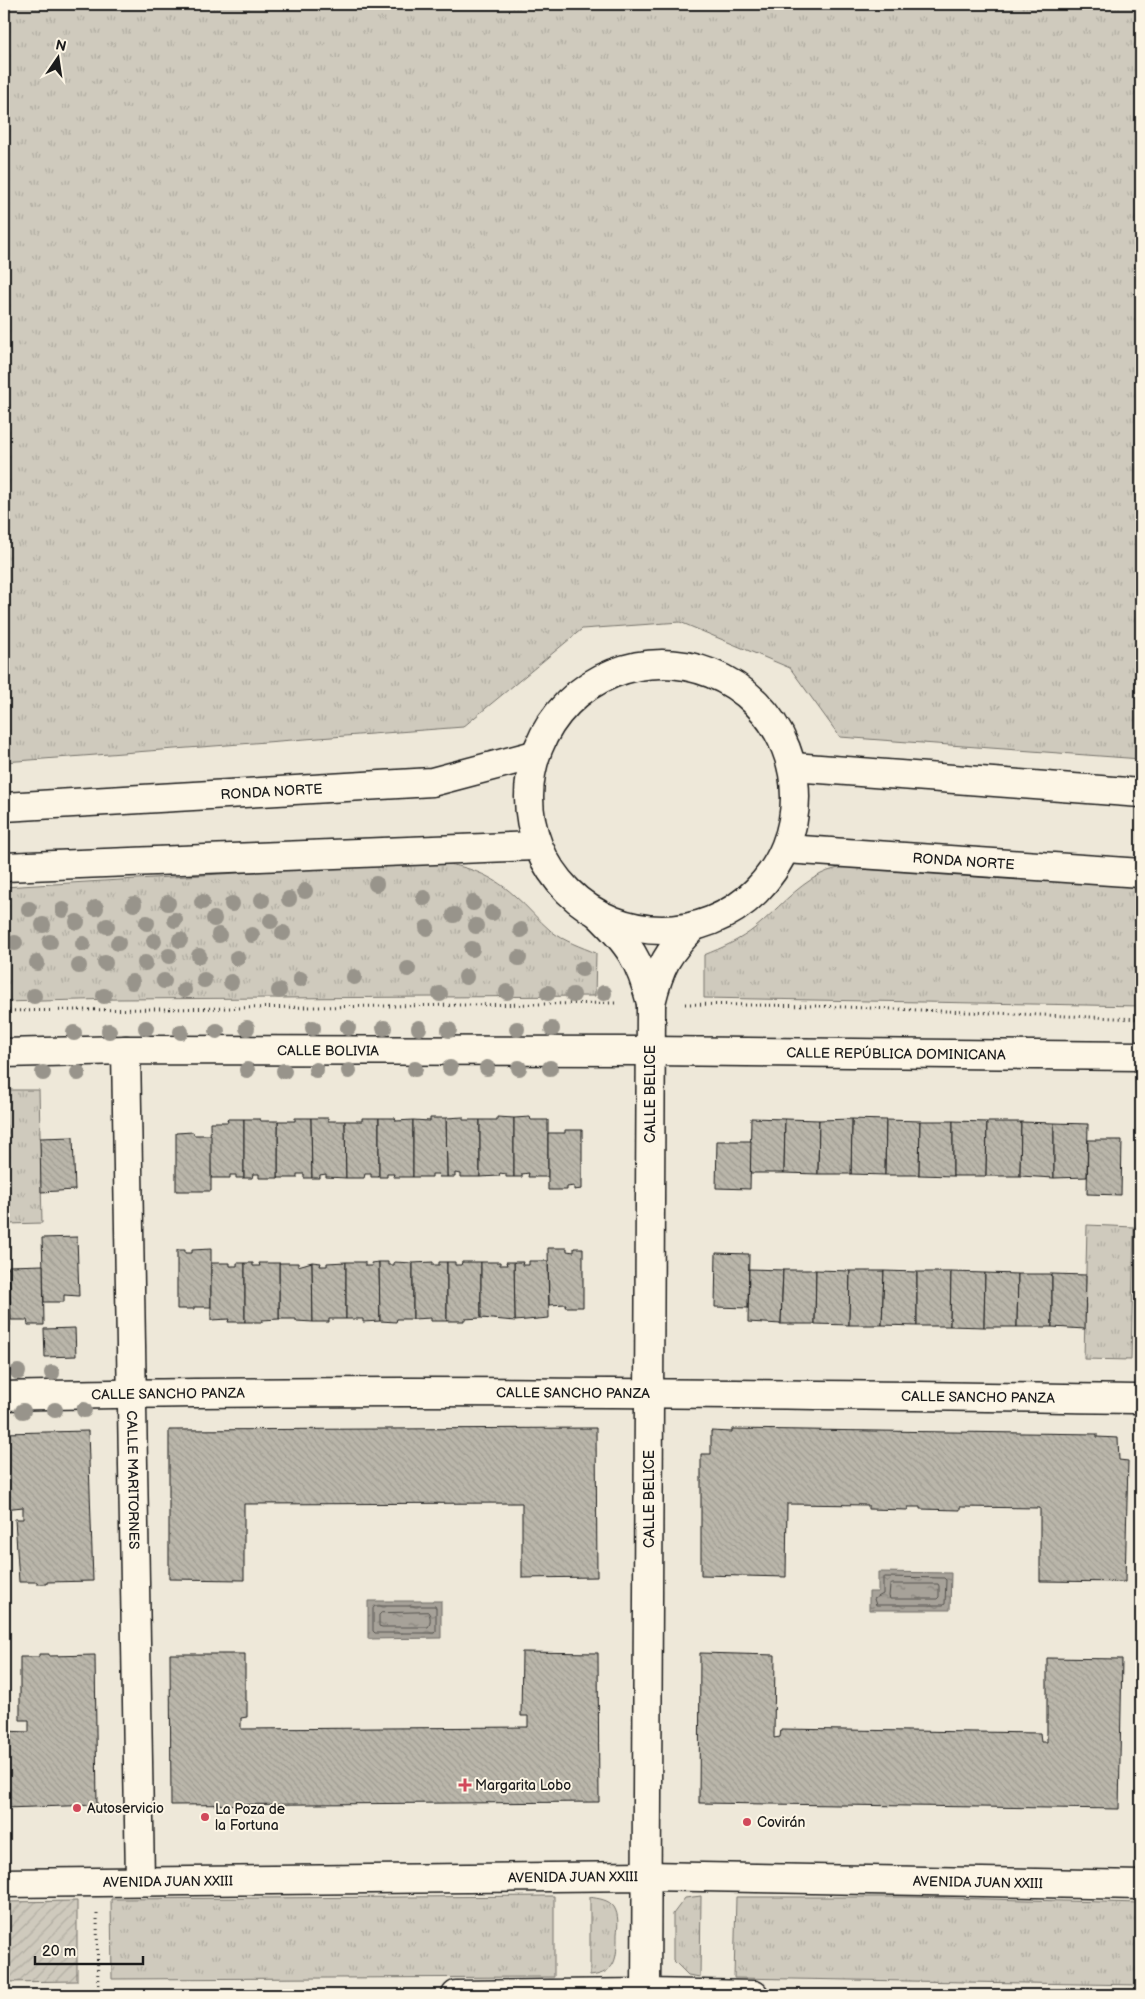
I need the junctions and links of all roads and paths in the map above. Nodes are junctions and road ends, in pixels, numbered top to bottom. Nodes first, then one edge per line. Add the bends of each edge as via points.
1 (534, 755) junction
2 (793, 767) junction
3 (1141, 793) edge
4 (4, 807) edge
5 (536, 846) junction
6 (786, 849) junction
7 (4, 867) edge
8 (1141, 873) edge
9 (598, 914) junction
10 (694, 926) junction
11 (651, 1003) junction
12 (4, 1011) edge
13 (1141, 1019) edge
14 (126, 1050) junction
15 (651, 1051) junction
16 (4, 1053) edge
17 (1141, 1056) edge
18 (131, 1393) junction
19 (650, 1393) junction
20 (4, 1396) edge
21 (1141, 1399) edge
22 (647, 1876) junction
23 (140, 1880) junction
24 (96, 1881) junction
25 (4, 1883) edge
26 (1141, 1885) edge
27 (646, 1994) edge
28 (98, 1995) edge
29 (456, 1995) edge
30 (754, 1995) edge

1 - 2 street via 554,716 585,686 624,668 668,663 710,672 748,694 776,727
1 - 4 street, RONDA NORTE via 432,782
1 - 5 street via 527,800
2 - 3 street
2 - 6 street via 796,808
5 - 7 street
5 - 9 street via 557,882 588,910
6 - 8 street, RONDA NORTE
6 - 10 street via 767,882 739,907 706,924
9 - 10 street via 627,926 668,931
9 - 11 street, CALLE BELICE via 622,936 633,954
10 - 11 street, CALLE BELICE via 675,944 665,960
11 - 12 path
11 - 13 path
11 - 15 street, CALLE BELICE
14 - 15 street, CALLE BOLIVIA
14 - 16 street, CALLE BOLIVIA
14 - 18 street, CALLE MARITORNES
15 - 17 street, CALLE REPÚBLICA DOMINICANA
15 - 19 street, CALLE BELICE
18 - 19 street, CALLE SANCHO PANZA
18 - 20 street, CALLE SANCHO PANZA
18 - 23 street, CALLE MARITORNES
19 - 21 street, CALLE SANCHO PANZA
19 - 22 street, CALLE BELICE
22 - 23 street, AVENIDA JUAN XXIII
22 - 26 street, AVENIDA JUAN XXIII
22 - 27 street, CALLE BELICE
23 - 24 street, AVENIDA JUAN XXIII
24 - 25 street, AVENIDA JUAN XXIII
24 - 28 path
27 - 29 street
27 - 30 street

